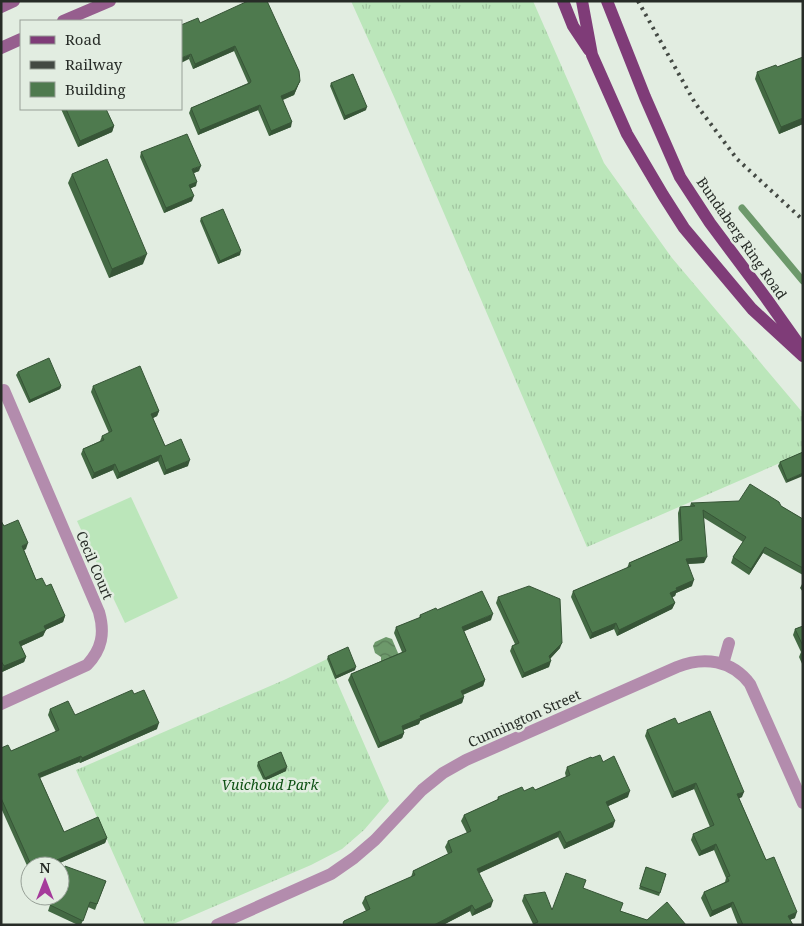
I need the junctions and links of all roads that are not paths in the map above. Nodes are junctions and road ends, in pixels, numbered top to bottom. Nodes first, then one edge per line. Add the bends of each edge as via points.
1 (14, 1) edge
2 (110, 1) edge
3 (563, 1) edge
4 (582, 1) edge
5 (606, 1) edge
6 (1, 7) edge
7 (65, 20) edge
8 (20, 39) edge
9 (1, 48) edge
10 (592, 55) junction
11 (803, 350) edge
12 (803, 356) edge
13 (4, 390) dead end
14 (729, 643) dead end
15 (724, 664) junction
16 (1, 704) edge
17 (803, 803) edge
18 (217, 925) edge

1 - 6 main road
2 - 7 main road
3 - 10 main road via 573,26
4 - 10 main road
5 - 11 main road, Bundaberg Ring Road via 680,177
8 - 9 main road
10 - 12 main road via 627,134 684,228 752,309
13 - 16 street, Cecil Court via 99,612 102,635 98,651 87,664
14 - 15 street
15 - 17 street, Cunnington Street via 743,675 750,684
15 - 18 street, Cunnington Street via 700,660 686,664 466,760 422,790 375,840 331,874

